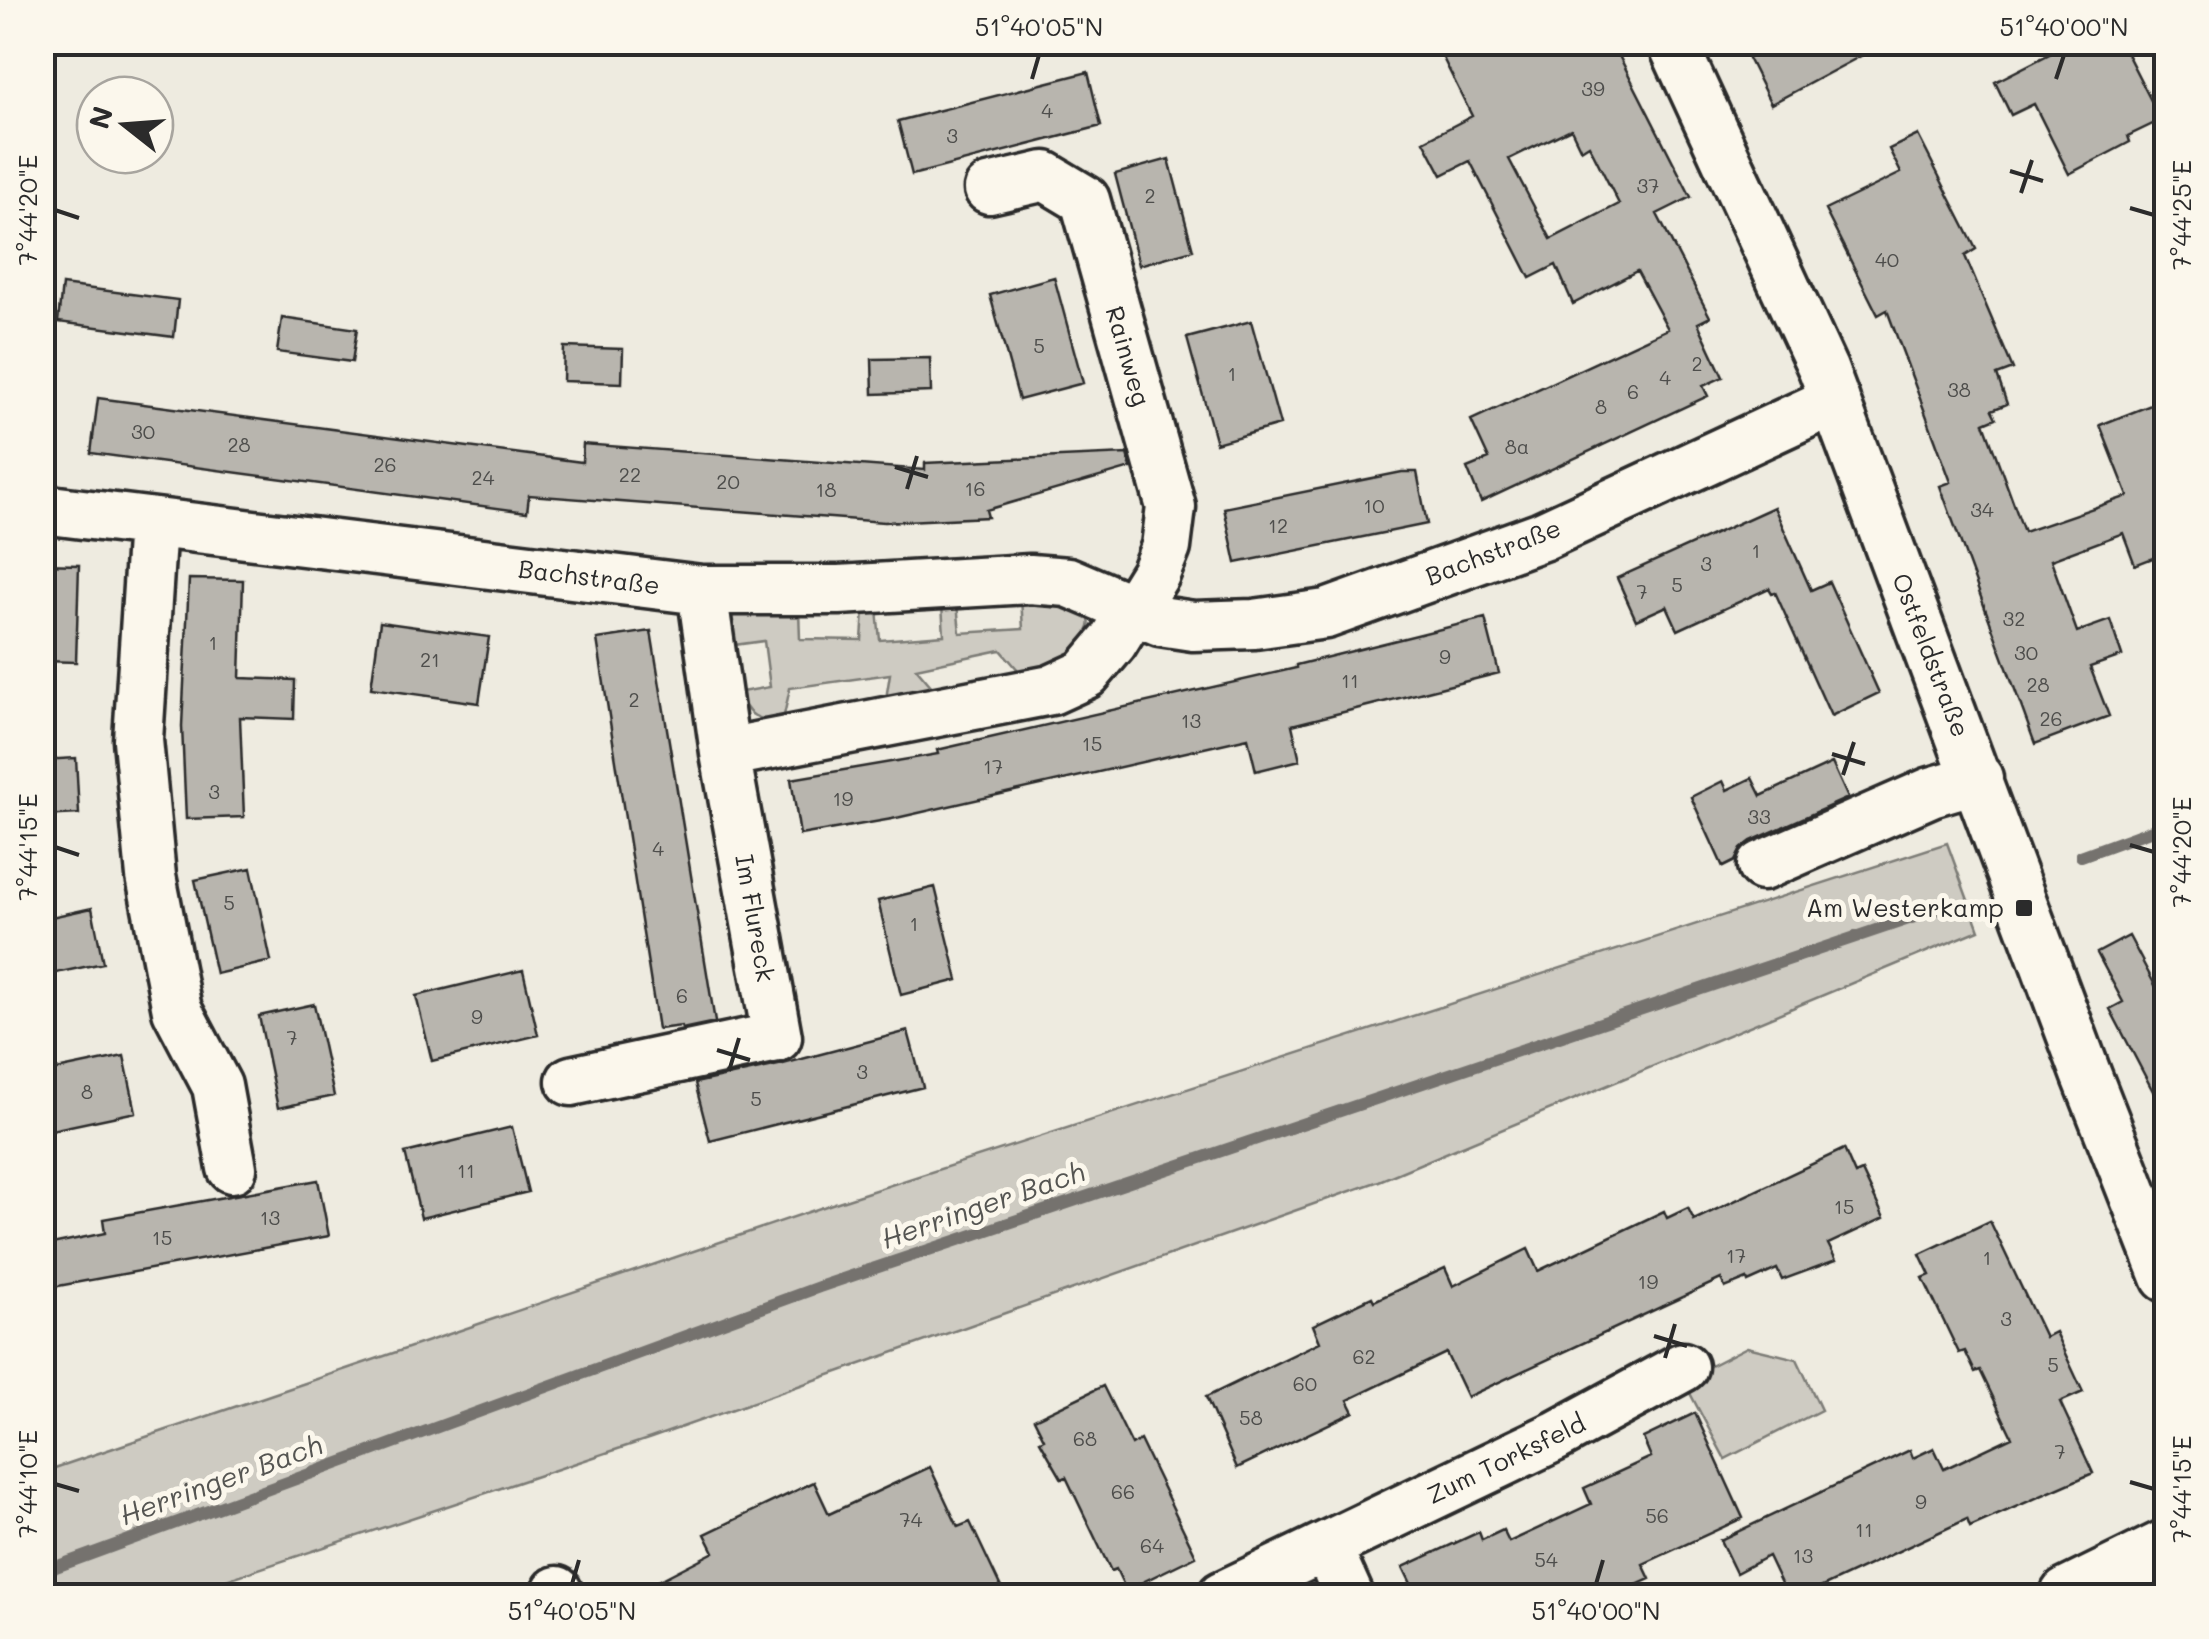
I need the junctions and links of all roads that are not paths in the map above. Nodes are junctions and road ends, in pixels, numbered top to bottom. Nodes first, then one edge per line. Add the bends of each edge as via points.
1 (1672, 42) edge
2 (988, 188) dead end
3 (1835, 400) junction
4 (42, 508) edge
5 (152, 524) junction
6 (702, 590) junction
7 (1134, 608) junction
8 (724, 753) junction
9 (1978, 778) junction
10 (1762, 866) dead end
11 (571, 1081) dead end
12 (232, 1168) dead end
13 (2166, 1276) edge
14 (1683, 1367) dead end
15 (1327, 1547) junction
16 (2166, 1548) edge
17 (1222, 1596) edge
18 (1348, 1596) edge
19 (2068, 1596) edge

1 - 3 street, Ostfeldstraße
2 - 7 street, Rainweg via 1045,176 1084,200 1171,507 1166,547
3 - 7 street, Bachstraße via 1542,536 1326,614 1193,626
3 - 9 street, Ostfeldstraße
4 - 5 street, Bachstraße
5 - 6 street, Bachstraße
5 - 12 street via 138,740 151,876 177,1010 216,1086
6 - 7 street, Bachstraße via 1030,580 1068,582
6 - 8 street, Im Flureck
7 - 8 street via 1086,674 1051,690
8 - 11 street, Im Flureck via 777,1037
9 - 10 street
9 - 13 street, Ostfeldstraße
14 - 15 street, Zum Torksfeld
15 - 17 street, Zum Torksfeld
15 - 18 street
16 - 19 main road

